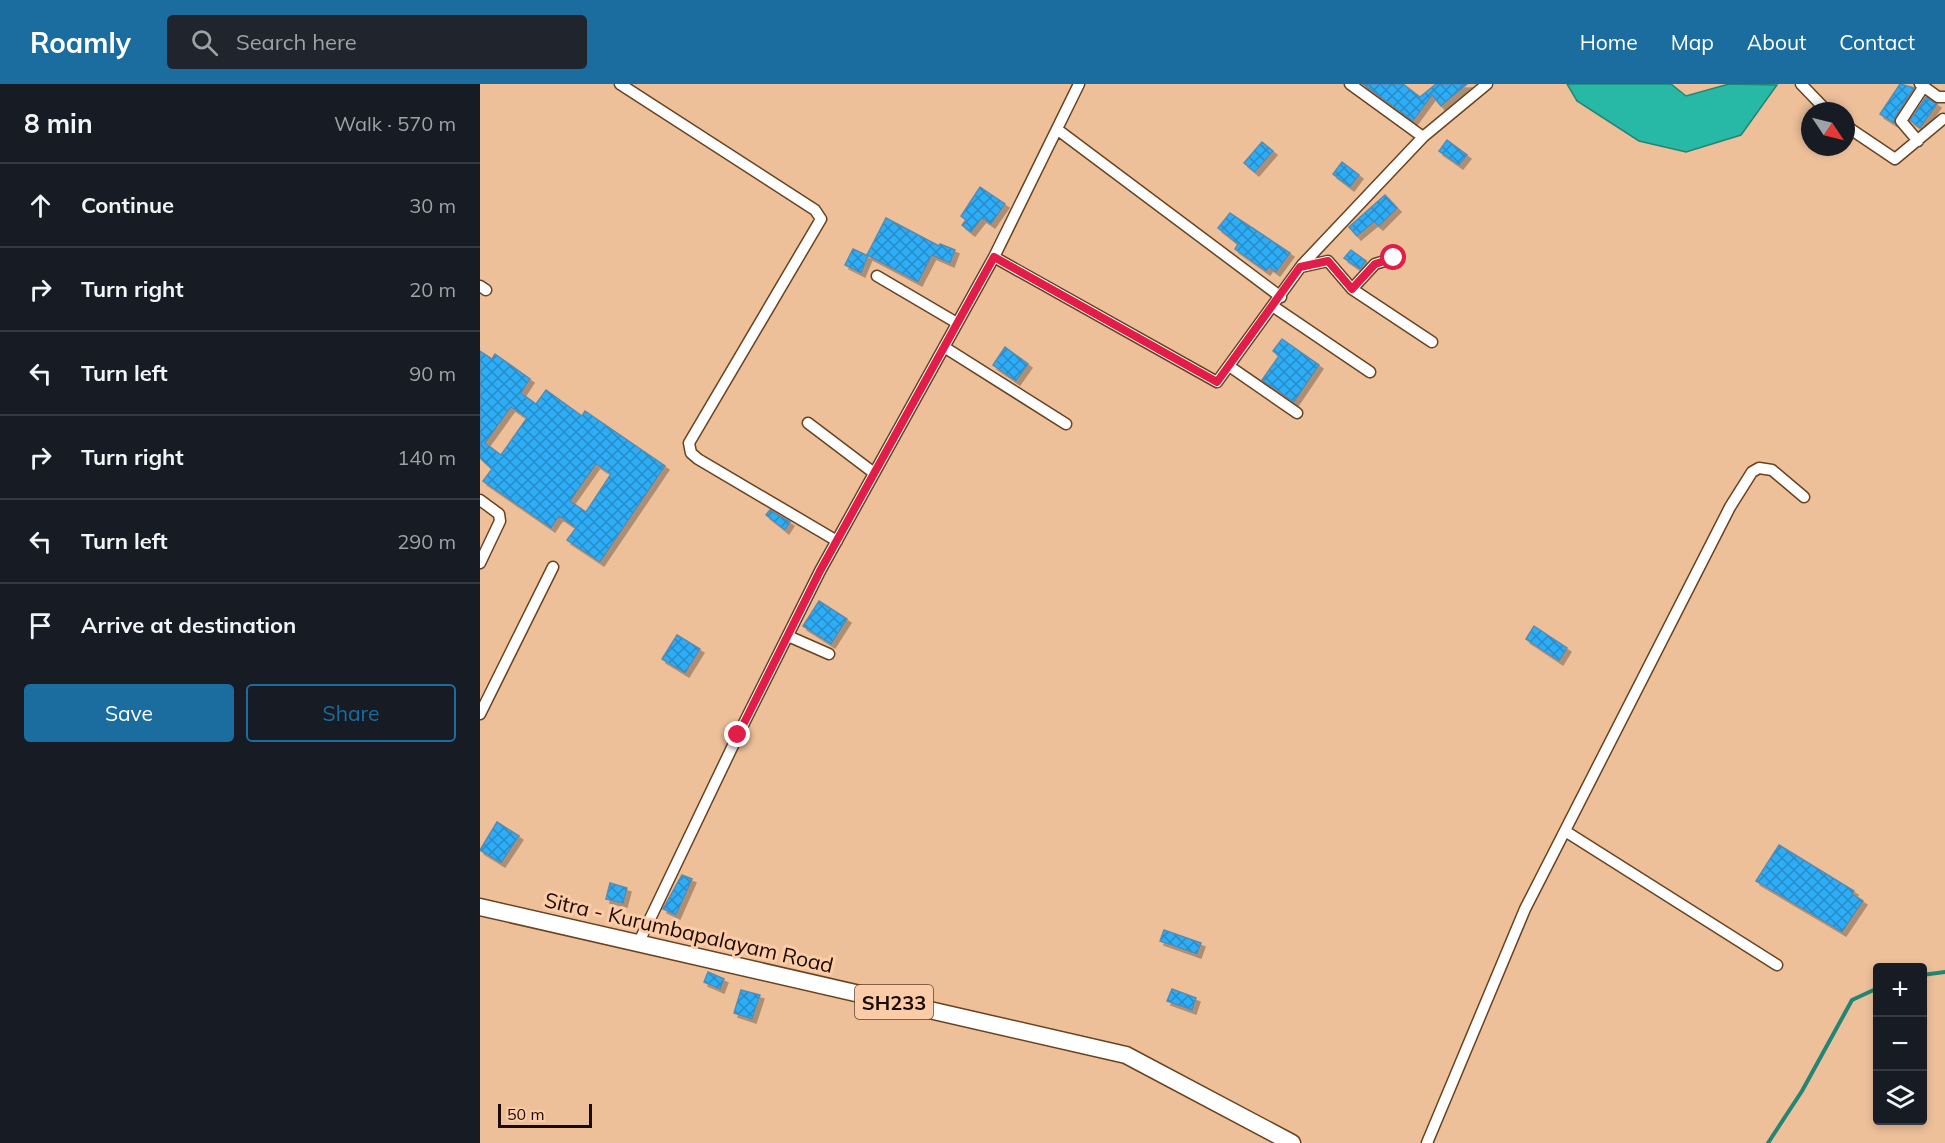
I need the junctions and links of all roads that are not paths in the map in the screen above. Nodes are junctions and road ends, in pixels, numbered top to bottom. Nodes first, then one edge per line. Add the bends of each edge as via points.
1 (620, 84) edge
2 (1079, 84) edge
3 (1350, 84) edge
4 (1487, 84) edge
5 (1801, 84) edge
6 (1922, 85) edge
7 (1945, 97) edge
8 (1818, 102) edge
9 (1943, 119) dead end
10 (1058, 130) junction
11 (1855, 132) edge
12 (1423, 137) junction
13 (1918, 141) junction
14 (994, 257) junction
15 (1394, 258) dead end
16 (1300, 267) junction
17 (877, 276) dead end
18 (1352, 289) junction
19 (1281, 297) junction
20 (1274, 307) junction
21 (957, 323) junction
22 (1432, 342) dead end
23 (944, 347) junction
24 (1229, 366) junction
25 (1370, 372) dead end
26 (1297, 413) dead end
27 (808, 423) dead end
28 (1066, 424) dead end
29 (874, 473) junction
30 (1804, 497) dead end
31 (480, 500) edge
32 (837, 541) junction
33 (480, 562) edge
34 (553, 567) dead end
35 (788, 636) junction
36 (829, 654) dead end
37 (480, 714) edge
38 (1565, 831) junction
39 (480, 908) edge
40 (638, 944) junction
41 (1777, 965) dead end
42 (1292, 1143) edge
43 (1427, 1143) edge

1 - 32 street via 815,210 821,219 689,443 691,453 698,459
2 - 10 street
3 - 12 street
4 - 12 street
5 - 8 street
6 - 7 street via 1938,98
6 - 13 street via 1901,121
9 - 13 street
10 - 14 street
10 - 19 street
11 - 13 street via 1895,159
12 - 16 street
14 - 21 street
14 - 24 street via 1217,382
15 - 18 street via 1375,264
16 - 18 street via 1328,261
16 - 19 street
17 - 21 street
18 - 22 street
19 - 20 street
20 - 24 street
20 - 25 street
21 - 23 street
23 - 28 street
23 - 29 street
24 - 26 street
27 - 29 street
29 - 32 street
30 - 38 street via 1772,470 1759,468 1752,472 1730,507
31 - 33 street via 499,514 500,521
32 - 35 street
34 - 37 street
35 - 36 street
35 - 40 street
38 - 41 street
38 - 43 street via 1525,909
39 - 40 main road, Sitra - Kurumbapalayam Road / SH233
40 - 42 main road, Sitra - Kurumbapalayam Road / SH233 via 1126,1055

